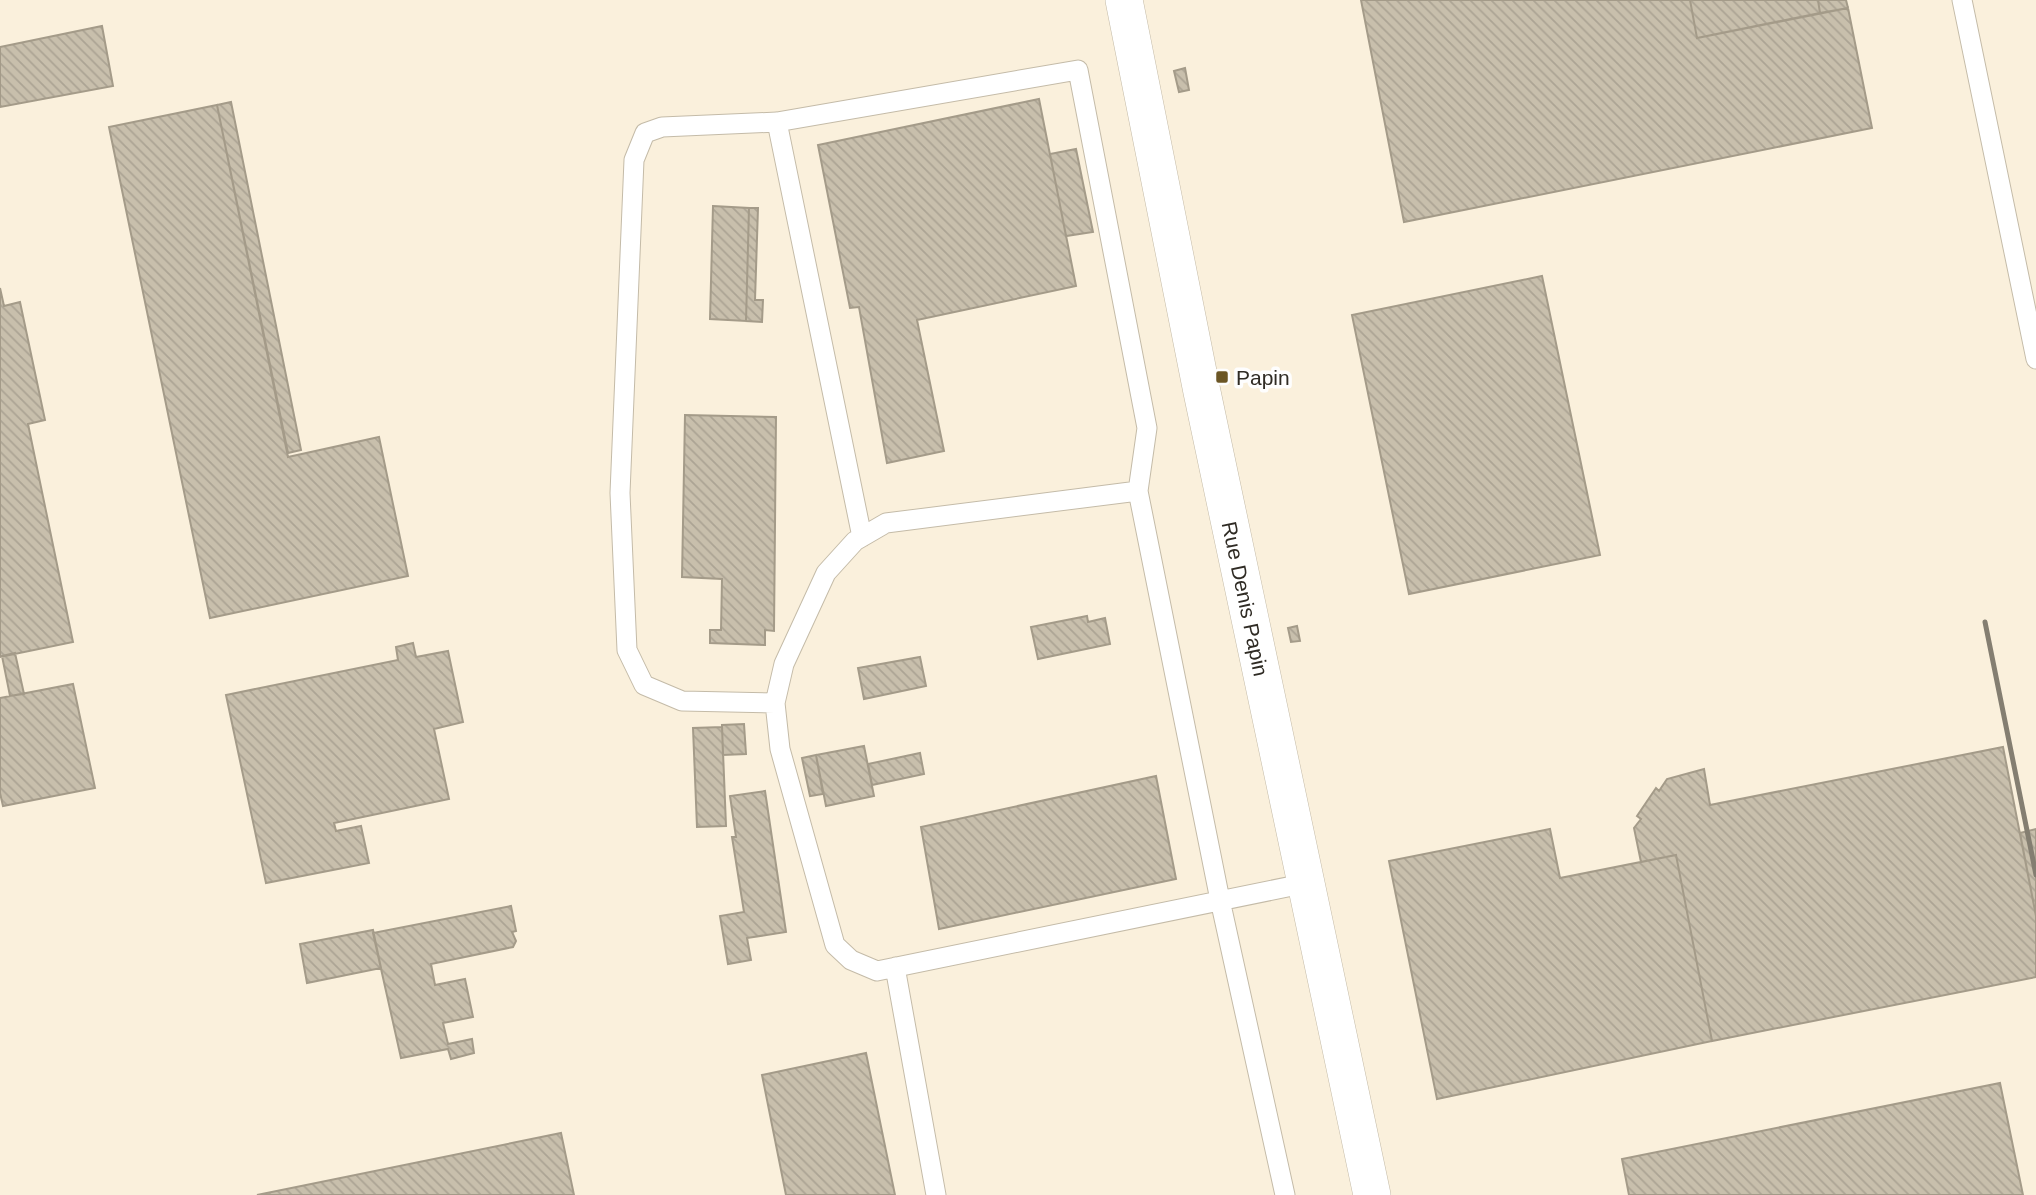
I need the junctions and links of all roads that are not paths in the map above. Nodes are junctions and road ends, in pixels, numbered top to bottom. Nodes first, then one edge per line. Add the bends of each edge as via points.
1 (1124, 0) edge
2 (1962, 0) edge
3 (777, 122) junction
4 (2036, 359) edge
5 (1138, 491) junction
6 (862, 537) junction
7 (775, 703) junction
8 (1307, 883) junction
9 (1220, 900) junction
10 (895, 967) junction
11 (936, 1195) edge
12 (1285, 1195) edge
13 (1372, 1195) edge

1 - 8 street, Rue Denis Papin
2 - 4 lane
3 - 5 lane via 1078,70 1147,428
3 - 6 lane
3 - 7 lane via 662,127 645,133 634,160 620,493 627,650 644,685 682,701
5 - 6 lane via 886,523
5 - 9 lane
6 - 7 lane via 826,573 784,664
7 - 10 lane via 780,749 835,945 850,960 877,971
8 - 9 lane
8 - 13 street, Rue Denis Papin
9 - 10 lane
9 - 12 lane
10 - 11 lane

